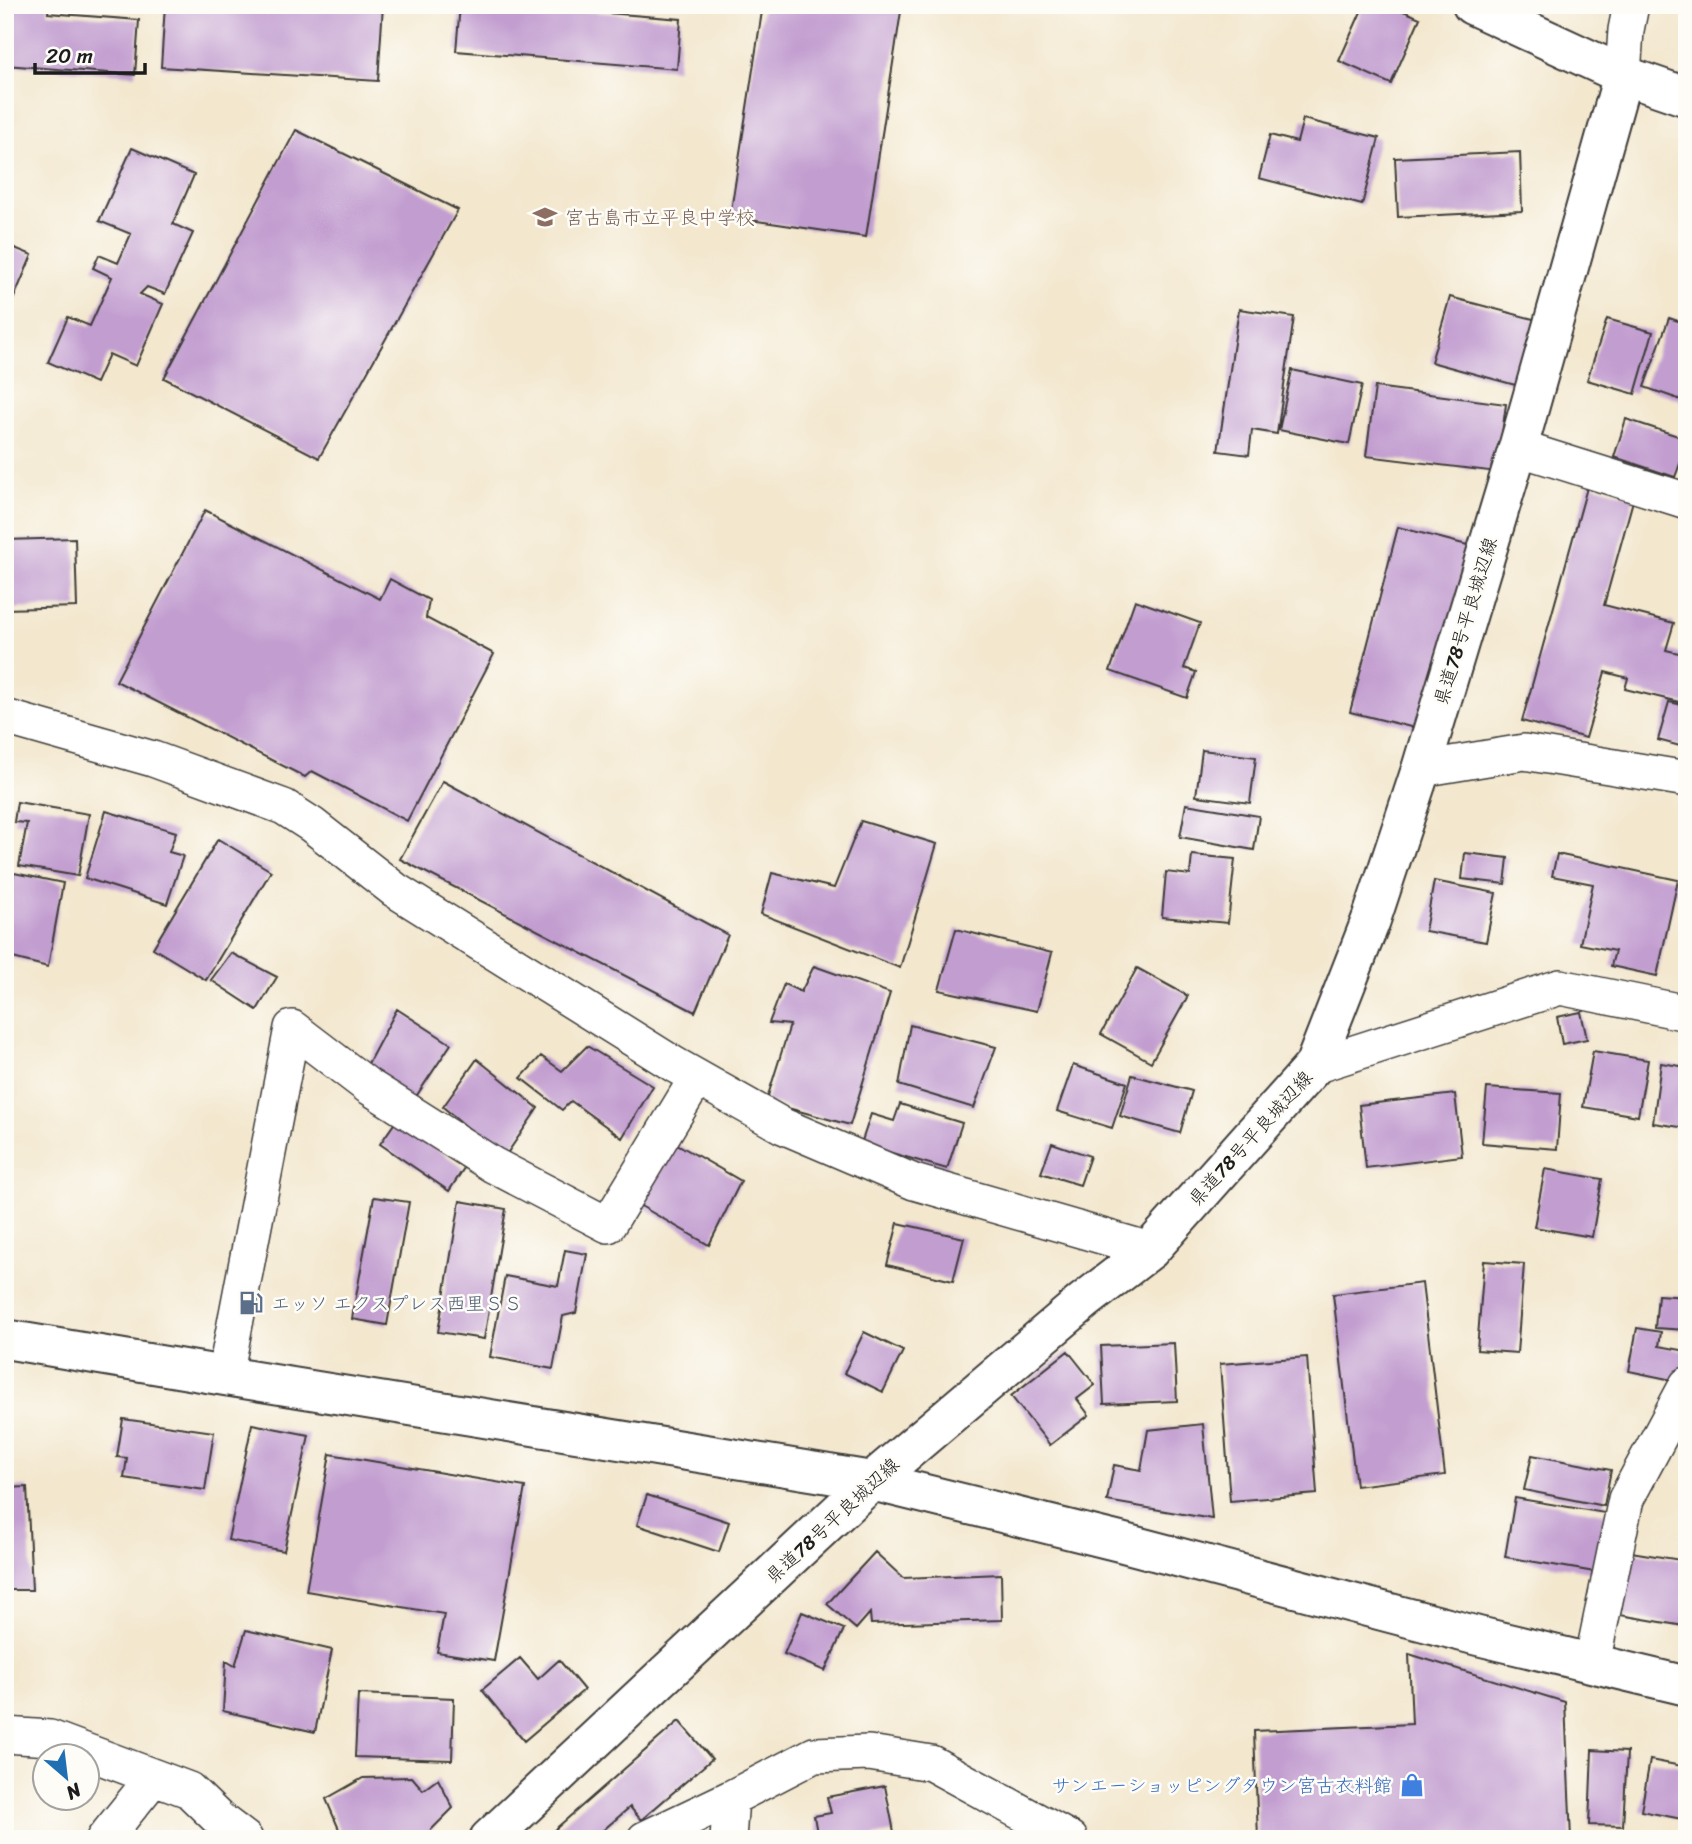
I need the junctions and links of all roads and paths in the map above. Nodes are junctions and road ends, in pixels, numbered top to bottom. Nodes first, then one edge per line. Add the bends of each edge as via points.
1 (1472, 5) edge
2 (1631, 5) edge
3 (1623, 75) junction
4 (1687, 97) edge
5 (1518, 447) junction
6 (1687, 501) edge
7 (5, 717) edge
8 (1421, 769) junction
9 (1687, 779) edge
10 (1687, 1013) edge
11 (1314, 1066) junction
12 (697, 1078) junction
13 (1150, 1250) junction
14 (5, 1339) edge
15 (225, 1376) junction
16 (1687, 1385) edge
17 (872, 1481) junction
18 (1592, 1663) junction
19 (1687, 1686) edge
20 (5, 1735) edge
21 (153, 1777) junction
22 (731, 1798) junction
23 (104, 1839) edge
24 (245, 1839) edge
25 (489, 1839) edge
26 (645, 1839) edge
27 (728, 1839) edge
28 (1070, 1839) edge

1 - 3 main road
2 - 3 street
3 - 4 main road
3 - 5 main road, 県道78号平良城辺線
5 - 6 street
5 - 8 main road, 県道78号平良城辺線
7 - 12 street via 153,759 284,807 395,890
8 - 9 street via 1524,752
8 - 11 main road, 県道78号平良城辺線 via 1371,920
10 - 11 street via 1560,987
11 - 13 main road, 県道78号平良城辺線
12 - 13 street via 783,1126 914,1182
12 - 15 street via 608,1225 493,1165 368,1086 292,1028
13 - 17 main road, 県道78号平良城辺線
14 - 15 main road
15 - 17 main road
16 - 18 street via 1626,1499
17 - 18 main road
17 - 25 main road, 県道78号平良城辺線
18 - 19 main road
20 - 21 street via 50,1738
21 - 23 street
21 - 24 street via 190,1790
22 - 26 street
22 - 27 street
22 - 28 street via 814,1755 869,1754 931,1763

